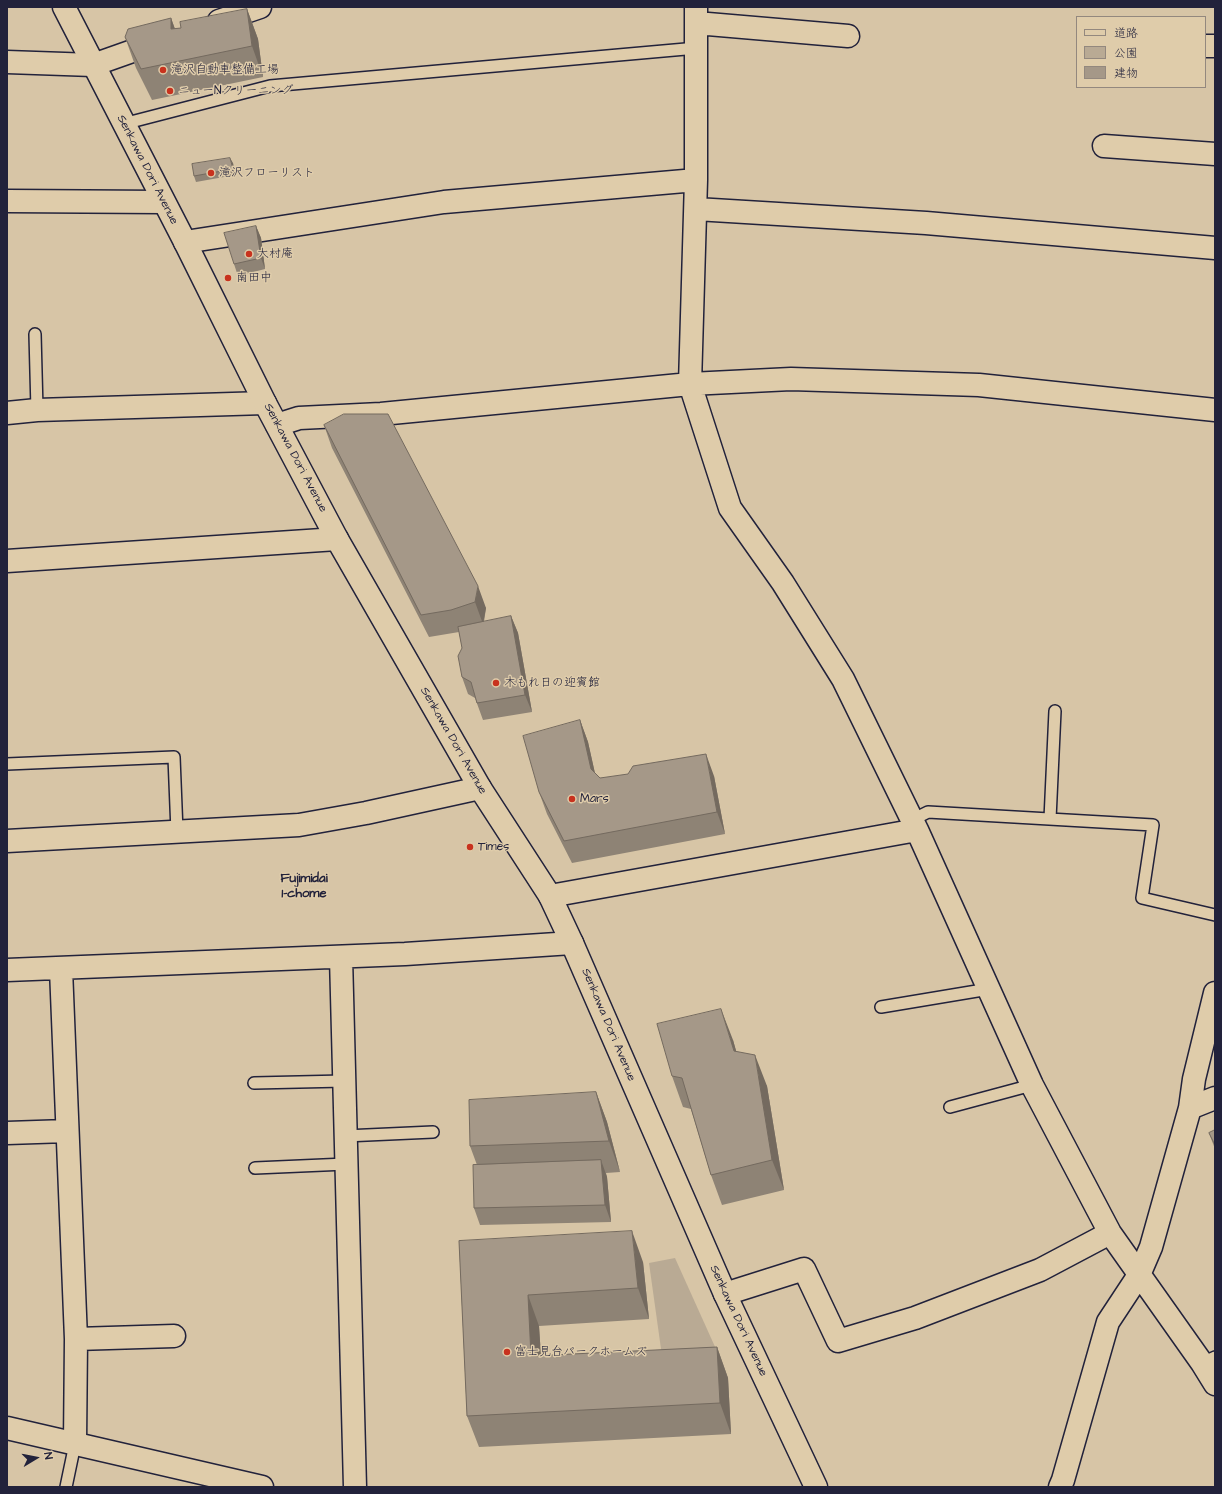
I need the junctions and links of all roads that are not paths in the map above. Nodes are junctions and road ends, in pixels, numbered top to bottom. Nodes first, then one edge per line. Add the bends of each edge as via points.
1 (64, 7) edge
2 (260, 7) edge
3 (696, 15) edge
4 (202, 27) edge
5 (180, 35) edge
6 (848, 36) dead end
7 (697, 48) junction
8 (7, 62) edge
9 (93, 65) junction
10 (123, 124) junction
11 (1104, 146) dead end
12 (1215, 154) edge
13 (696, 180) junction
14 (7, 201) edge
15 (163, 202) junction
16 (696, 209) junction
17 (185, 242) junction
18 (1215, 248) edge
19 (35, 334) dead end
20 (690, 384) junction
21 (265, 403) junction
22 (37, 410) junction
23 (1215, 410) edge
24 (7, 413) edge
25 (277, 425) junction
26 (337, 539) junction
27 (7, 561) edge
28 (1055, 711) dead end
29 (7, 764) edge
30 (480, 788) junction
31 (1050, 819) junction
32 (914, 825) junction
33 (177, 832) junction
34 (7, 841) edge
35 (550, 896) junction
36 (1215, 915) edge
37 (572, 943) junction
38 (341, 956) junction
39 (61, 969) junction
40 (7, 970) edge
41 (989, 989) junction
42 (1215, 992) edge
43 (881, 1007) dead end
44 (344, 1081) junction
45 (254, 1083) dead end
46 (1032, 1085) junction
47 (1215, 1098) edge
48 (950, 1107) dead end
49 (1190, 1108) junction
50 (67, 1130) junction
51 (7, 1132) edge
52 (433, 1132) dead end
53 (346, 1136) junction
54 (346, 1164) junction
55 (255, 1168) dead end
56 (1110, 1233) junction
57 (1139, 1275) junction
58 (725, 1294) junction
59 (174, 1336) dead end
60 (76, 1338) junction
61 (1209, 1360) edge
62 (1215, 1384) edge
63 (7, 1428) edge
64 (75, 1444) junction
65 (66, 1487) edge
66 (262, 1487) edge
67 (355, 1487) edge
68 (816, 1487) edge
69 (1060, 1487) edge

1 - 9 street, Senkawa Dori Avenue
2 - 4 street
3 - 6 street
3 - 7 street
5 - 9 street
7 - 10 lane via 270,86
7 - 13 street
8 - 9 street
9 - 10 street, Senkawa Dori Avenue
10 - 15 street, Senkawa Dori Avenue
11 - 12 street
13 - 16 street
13 - 17 street via 444,202
14 - 15 street
15 - 17 street, Senkawa Dori Avenue
16 - 18 street via 926,223
16 - 20 street
17 - 21 street, Senkawa Dori Avenue
19 - 22 lane
20 - 23 street via 791,379 963,384
20 - 25 street via 381,414 299,418
20 - 32 street via 730,508 783,583 843,679
21 - 22 street
21 - 25 street, Senkawa Dori Avenue
22 - 24 street
25 - 26 street, Senkawa Dori Avenue
26 - 27 street
26 - 30 street, Senkawa Dori Avenue
28 - 31 lane
29 - 33 lane via 174,757
30 - 33 street via 299,825
30 - 35 street, Senkawa Dori Avenue
31 - 32 lane via 928,812
31 - 36 lane via 1153,825 1142,898
32 - 35 street
32 - 41 street
33 - 34 street
35 - 37 street, Senkawa Dori Avenue
37 - 38 street
37 - 58 street, Senkawa Dori Avenue
38 - 39 street
38 - 44 street
39 - 40 street
39 - 50 street
41 - 43 lane
41 - 46 street
42 - 49 street via 1194,1079
44 - 45 lane
44 - 53 street
46 - 48 lane
46 - 56 street
47 - 49 street
49 - 57 street via 1151,1247
50 - 51 street
50 - 60 street
52 - 53 lane
53 - 54 street
54 - 55 lane
54 - 67 street
56 - 57 street
56 - 58 street via 1040,1270 915,1318 838,1341 804,1269
57 - 61 street
57 - 69 street via 1108,1322
58 - 68 street, Senkawa Dori Avenue
59 - 60 street
60 - 64 street
61 - 62 street
63 - 64 street
64 - 65 lane
64 - 66 street

